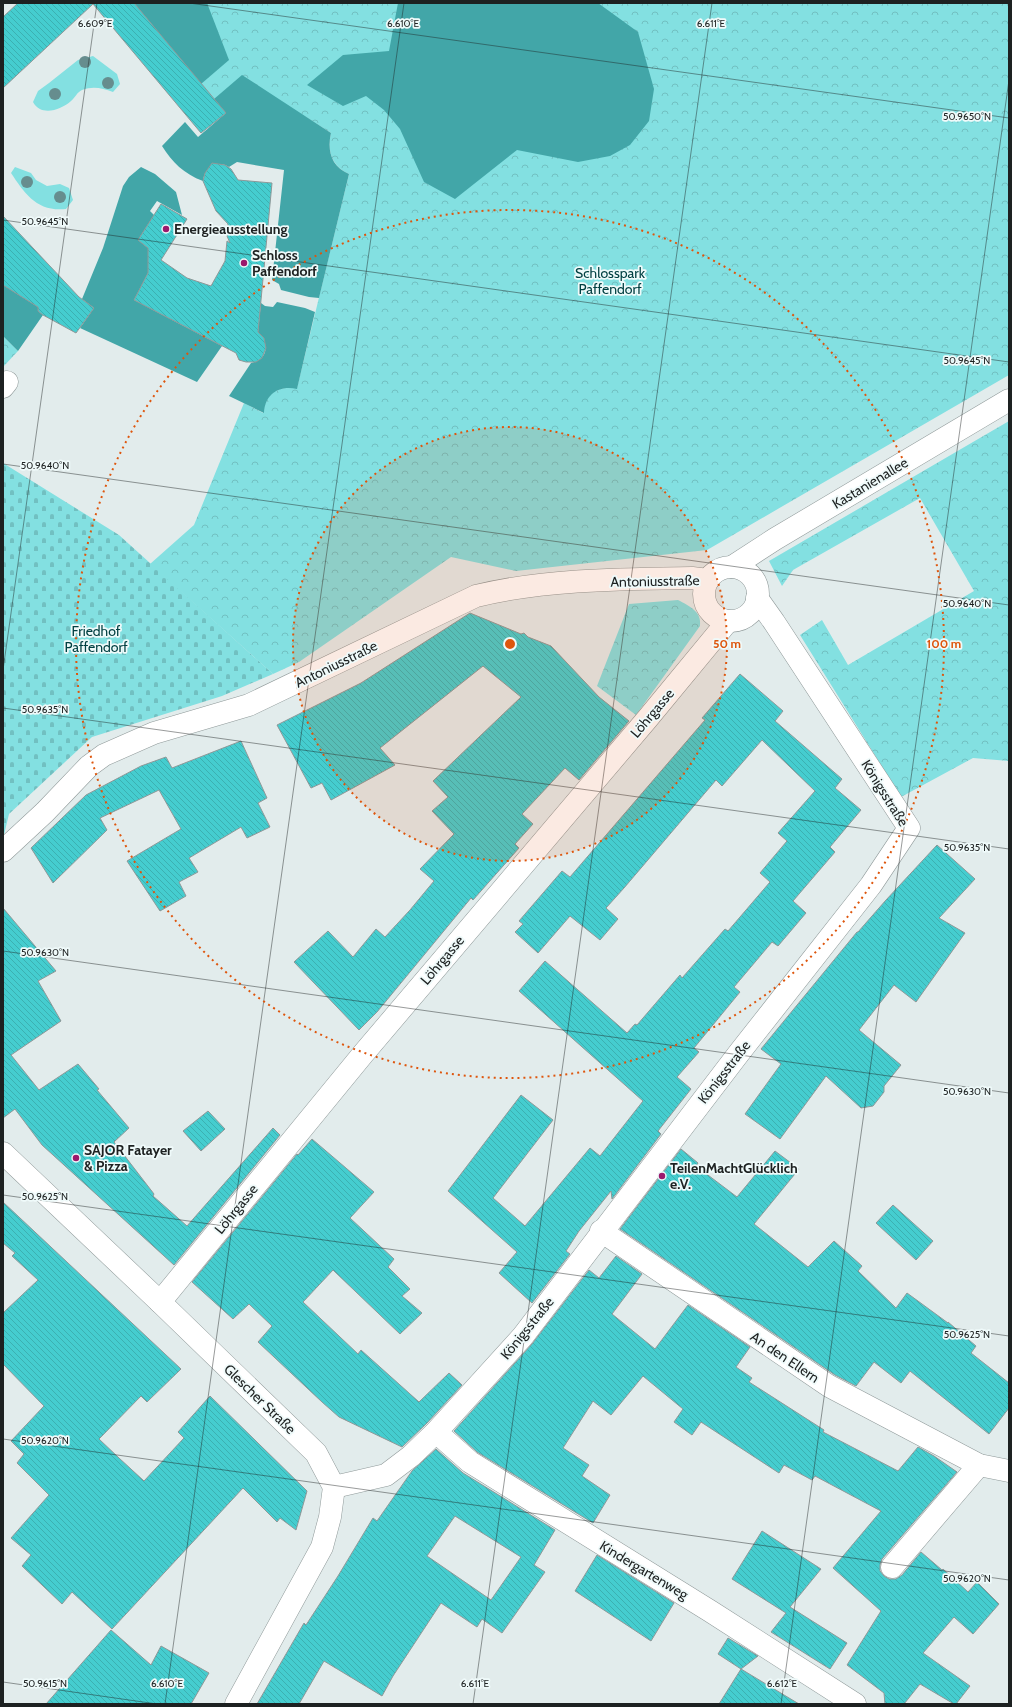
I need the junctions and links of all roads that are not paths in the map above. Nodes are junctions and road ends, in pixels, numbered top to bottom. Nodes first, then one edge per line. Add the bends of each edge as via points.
1 (1009, 400) edge
2 (732, 567) junction
3 (708, 580) junction
4 (757, 598) junction
5 (728, 620) junction
6 (3, 851) edge
7 (3, 1153) edge
8 (601, 1231) junction
9 (160, 1302) junction
10 (436, 1432) junction
11 (979, 1465) junction
12 (1009, 1471) edge
13 (334, 1487) junction
14 (892, 1567) dead end
15 (236, 1704) edge
16 (855, 1704) edge

1 - 2 street, Kastanienallee
2 - 3 street via 718,570
2 - 4 street via 741,569 754,581
3 - 5 street via 704,588 706,606 716,616
3 - 6 street, Antoniusstraße via 692,578 588,582 504,589 476,596 249,705 154,733 104,754
4 - 5 street via 750,613 736,620
4 - 8 street, Königsstraße via 909,828 871,885
5 - 9 street, Löhrgasse via 363,1054
7 - 9 street, Glescher Straße
8 - 10 street, Königsstraße via 523,1336
8 - 11 street, An den Ellern via 829,1386
9 - 13 street, Glescher Straße via 316,1454
10 - 13 street, Königsstraße via 386,1475
10 - 16 street, Kindergartenweg via 470,1462
11 - 12 street, An den Ellern
11 - 14 street
13 - 15 street via 322,1547

